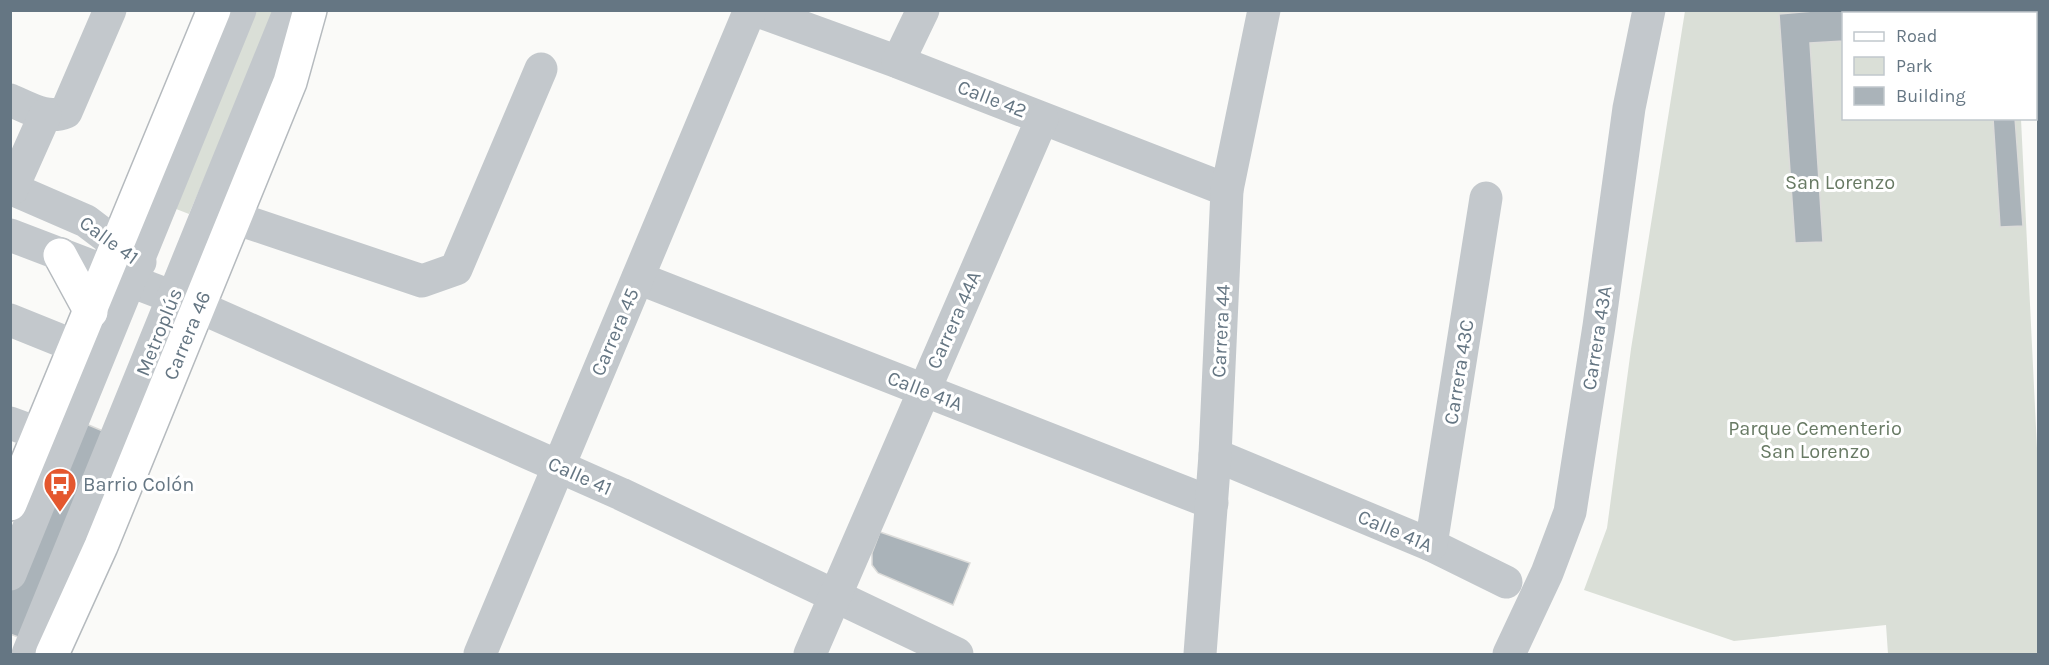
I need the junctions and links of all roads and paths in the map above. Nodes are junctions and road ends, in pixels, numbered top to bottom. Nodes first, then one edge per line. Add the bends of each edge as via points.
1 (110, 10) edge
2 (213, 10) edge
3 (220, 10) edge
4 (240, 10) edge
5 (290, 10) edge
6 (310, 10) edge
7 (323, 10) edge
8 (750, 10) edge
9 (755, 10) edge
10 (923, 10) edge
11 (1264, 10) edge
12 (1649, 10) edge
13 (198, 52) junction
14 (898, 62) junction
15 (541, 69) dead end
16 (290, 82) junction
17 (10, 100) edge
18 (45, 115) junction
19 (1042, 118) junction
20 (11, 188) edge
21 (1227, 190) junction
22 (1486, 198) dead end
23 (235, 218) junction
24 (10, 235) edge
25 (60, 255) junction
26 (123, 265) junction
27 (638, 279) junction
28 (183, 298) junction
29 (91, 312) junction
30 (13, 325) edge
31 (76, 346) junction
32 (924, 390) junction
33 (25, 428) edge
34 (1215, 455) junction
35 (559, 467) junction
36 (1212, 503) junction
37 (10, 504) edge
38 (1431, 545) junction
39 (10, 574) edge
40 (1506, 582) dead end
41 (835, 596) junction
42 (28, 654) edge
43 (52, 654) edge
44 (480, 654) edge
45 (810, 654) edge
46 (957, 654) edge
47 (1200, 654) edge
48 (1509, 654) edge

1 - 18 street via 66,112
2 - 13 main road
3 - 13 main road
4 - 26 street
5 - 28 street, Metroplús
6 - 16 main road, Carrera 46
7 - 16 main road
8 - 27 street, Carrera 45
9 - 14 street, Calle 42
10 - 14 street
11 - 21 street, Carrera 44
12 - 48 street, Carrera 43A via 1629,108 1570,512
13 - 26 main road
14 - 19 street, Calle 42
15 - 23 street via 456,269 422,281
16 - 23 main road, Carrera 46
17 - 18 street
18 - 20 street
19 - 21 street, Calle 42
19 - 32 street, Carrera 44A
20 - 26 street, Calle 41 via 67,210
21 - 34 street, Carrera 44
22 - 38 street, Carrera 43C
23 - 28 main road, Carrera 46
24 - 25 street, Calle 41
25 - 26 street, Calle 41
25 - 29 main road
26 - 28 street, Calle 41
26 - 29 main road
26 - 39 street
27 - 32 street, Calle 41A
27 - 35 street, Carrera 45
28 - 35 street, Calle 41
28 - 42 street, Metroplús
28 - 43 main road, Carrera 46 via 101,546
29 - 31 main road
30 - 31 street
31 - 33 main road
32 - 36 street, Calle 41A
32 - 41 street, Carrera 44A
33 - 37 main road
34 - 36 street, Carrera 44
34 - 38 street, Calle 41A
35 - 41 street, Calle 41
35 - 44 street, Carrera 45
36 - 47 street, Carrera 44
38 - 40 street, Calle 41A
41 - 45 street, Carrera 44A
41 - 46 street, Calle 41

